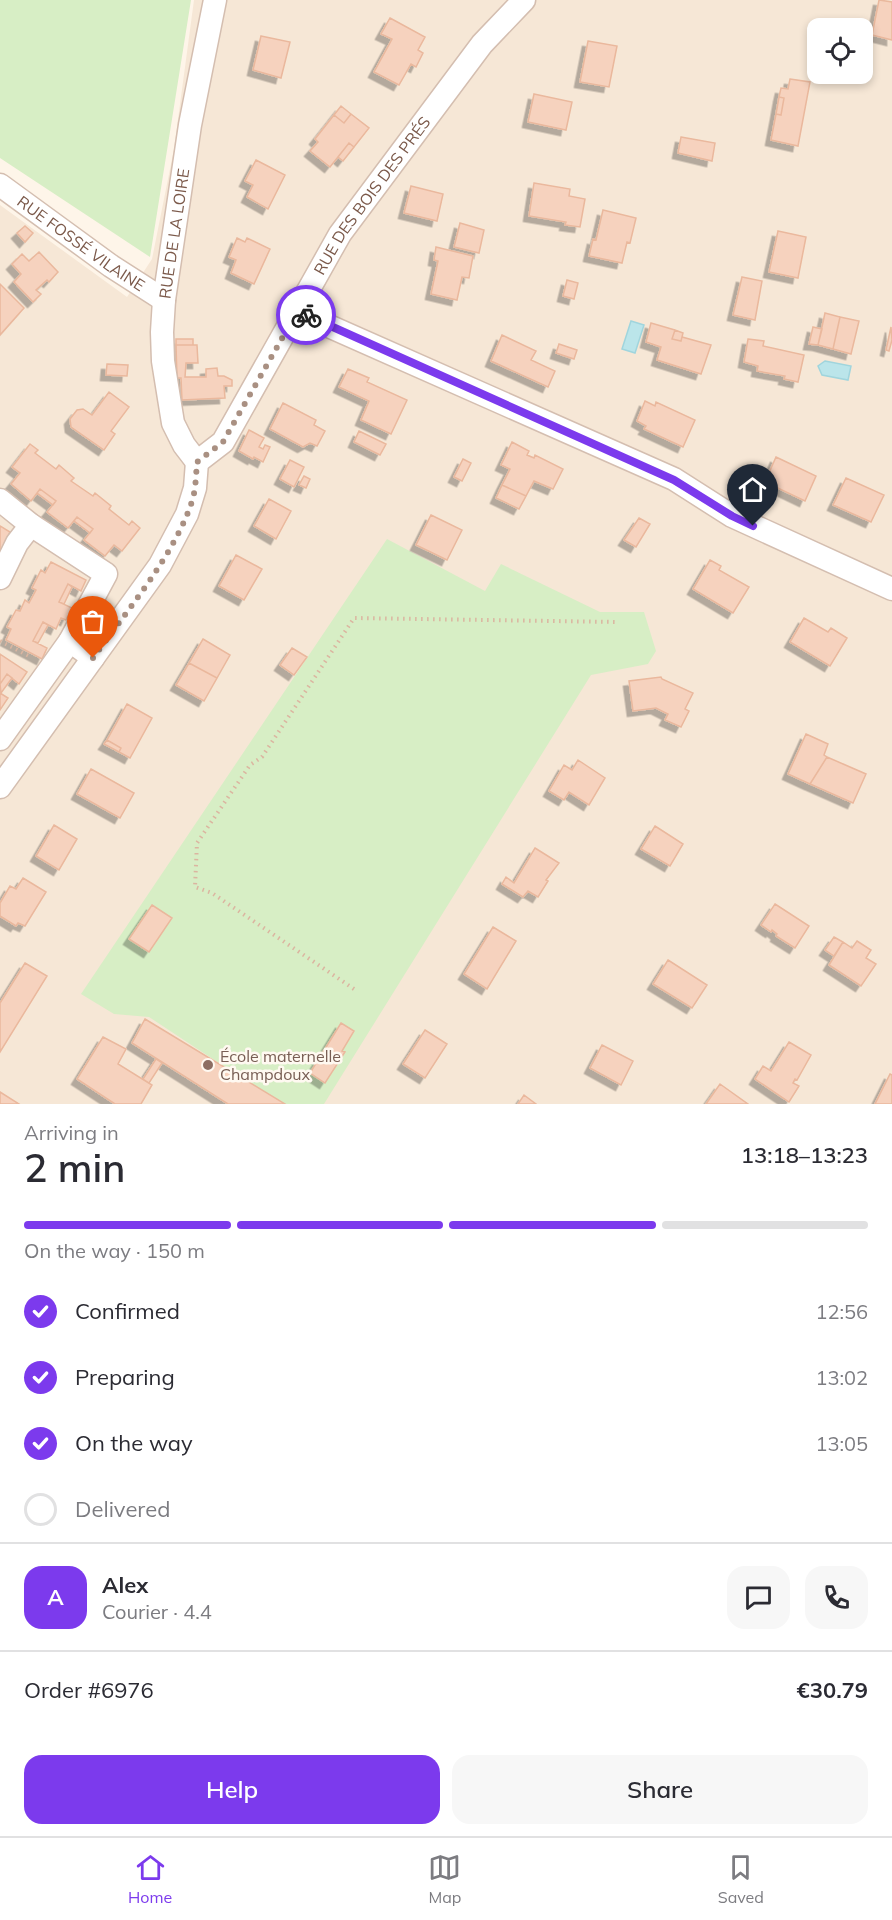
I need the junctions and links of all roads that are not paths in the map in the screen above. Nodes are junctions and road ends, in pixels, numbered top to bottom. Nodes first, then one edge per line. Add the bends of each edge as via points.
1 (215, 0) edge
2 (524, 0) edge
3 (0, 185) edge
4 (164, 300) junction
5 (297, 312) junction
6 (197, 462) junction
7 (0, 500) edge
8 (31, 525) junction
9 (0, 578) edge
10 (892, 589) edge
11 (70, 641) junction
12 (93, 658) junction
13 (0, 739) edge
14 (0, 787) edge

1 - 4 street, RUE DE LA LOIRE via 190,125
2 - 5 street, RUE DES BOIS DES PRÉS via 482,44 340,234
3 - 4 street, RUE FOSSÉ VILAINE
4 - 6 street, RUE DE LA LOIRE via 163,361 173,423
5 - 6 street, RUE DES BOIS DES PRÉS via 223,442
5 - 10 street via 674,480 732,516
6 - 12 street via 188,514 160,565
7 - 8 street
8 - 9 street
8 - 11 street via 106,574
11 - 12 street
11 - 13 street
12 - 14 street

